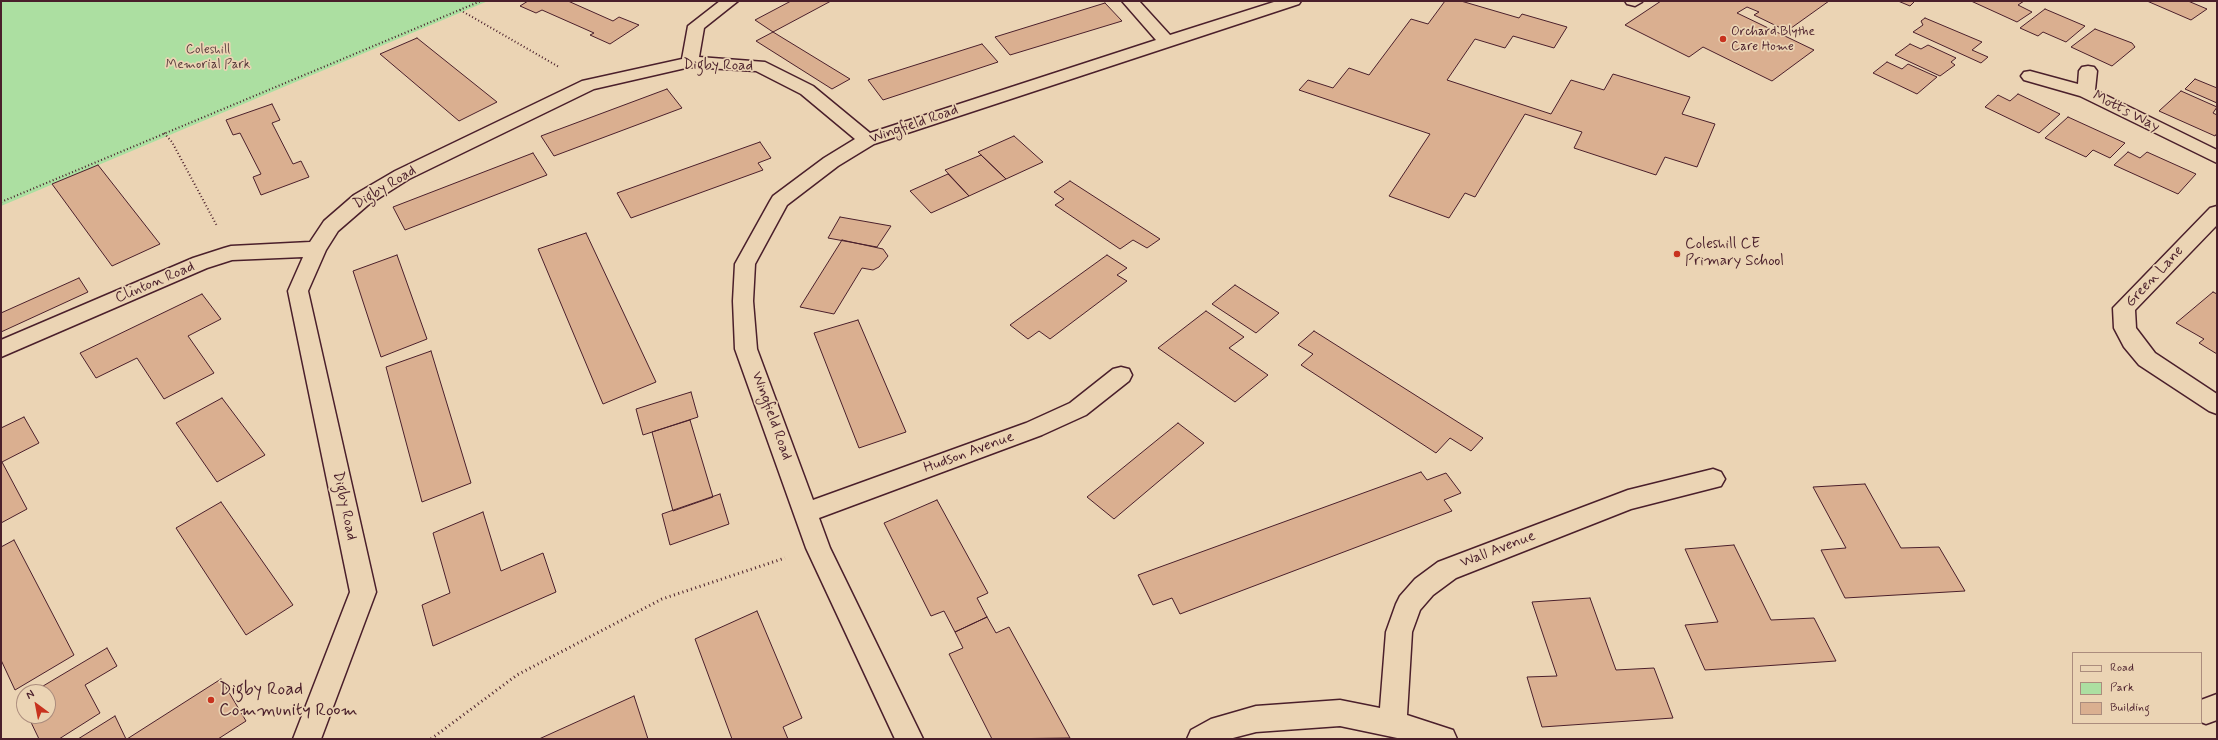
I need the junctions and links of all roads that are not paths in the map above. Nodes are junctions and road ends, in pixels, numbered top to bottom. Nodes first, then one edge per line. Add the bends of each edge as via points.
1 (730, 1) edge
2 (1130, 1) edge
3 (1294, 1) edge
4 (1167, 42) junction
5 (690, 62) junction
6 (2088, 71) dead end
7 (2030, 76) dead end
8 (2086, 92) junction
9 (867, 140) junction
10 (2217, 157) edge
11 (2217, 213) edge
12 (316, 249) junction
13 (1, 349) edge
14 (1122, 375) dead end
15 (2217, 405) edge
16 (1713, 479) dead end
17 (806, 513) junction
18 (1393, 723) junction
19 (307, 739) edge
20 (909, 739) edge
21 (1201, 739) edge
22 (1443, 739) edge

1 - 5 street via 696,26
2 - 4 street
3 - 4 street, Wingfield Road
4 - 9 street, Wingfield Road
5 - 9 street, Digby Road via 759,66 807,90
5 - 12 street, Digby Road via 588,85 402,175 361,200 331,226
6 - 8 street
7 - 8 street, Motts Way
8 - 10 street, Motts Way
9 - 17 street, Wingfield Road via 831,162 780,201 745,264 743,301 746,349
11 - 15 street, Green Lane via 2124,308 2125,328 2147,359
12 - 13 street, Clinton Road via 231,252
12 - 19 street, Digby Road via 298,291 363,592
14 - 17 street, Hudson Avenue via 1078,409 1034,429
16 - 18 street, Wall Avenue via 1628,500 1447,570 1424,587 1409,604 1399,632
17 - 20 street, Wingfield Road via 818,548
18 - 21 street via 1340,713 1256,719 1221,728
18 - 22 street

